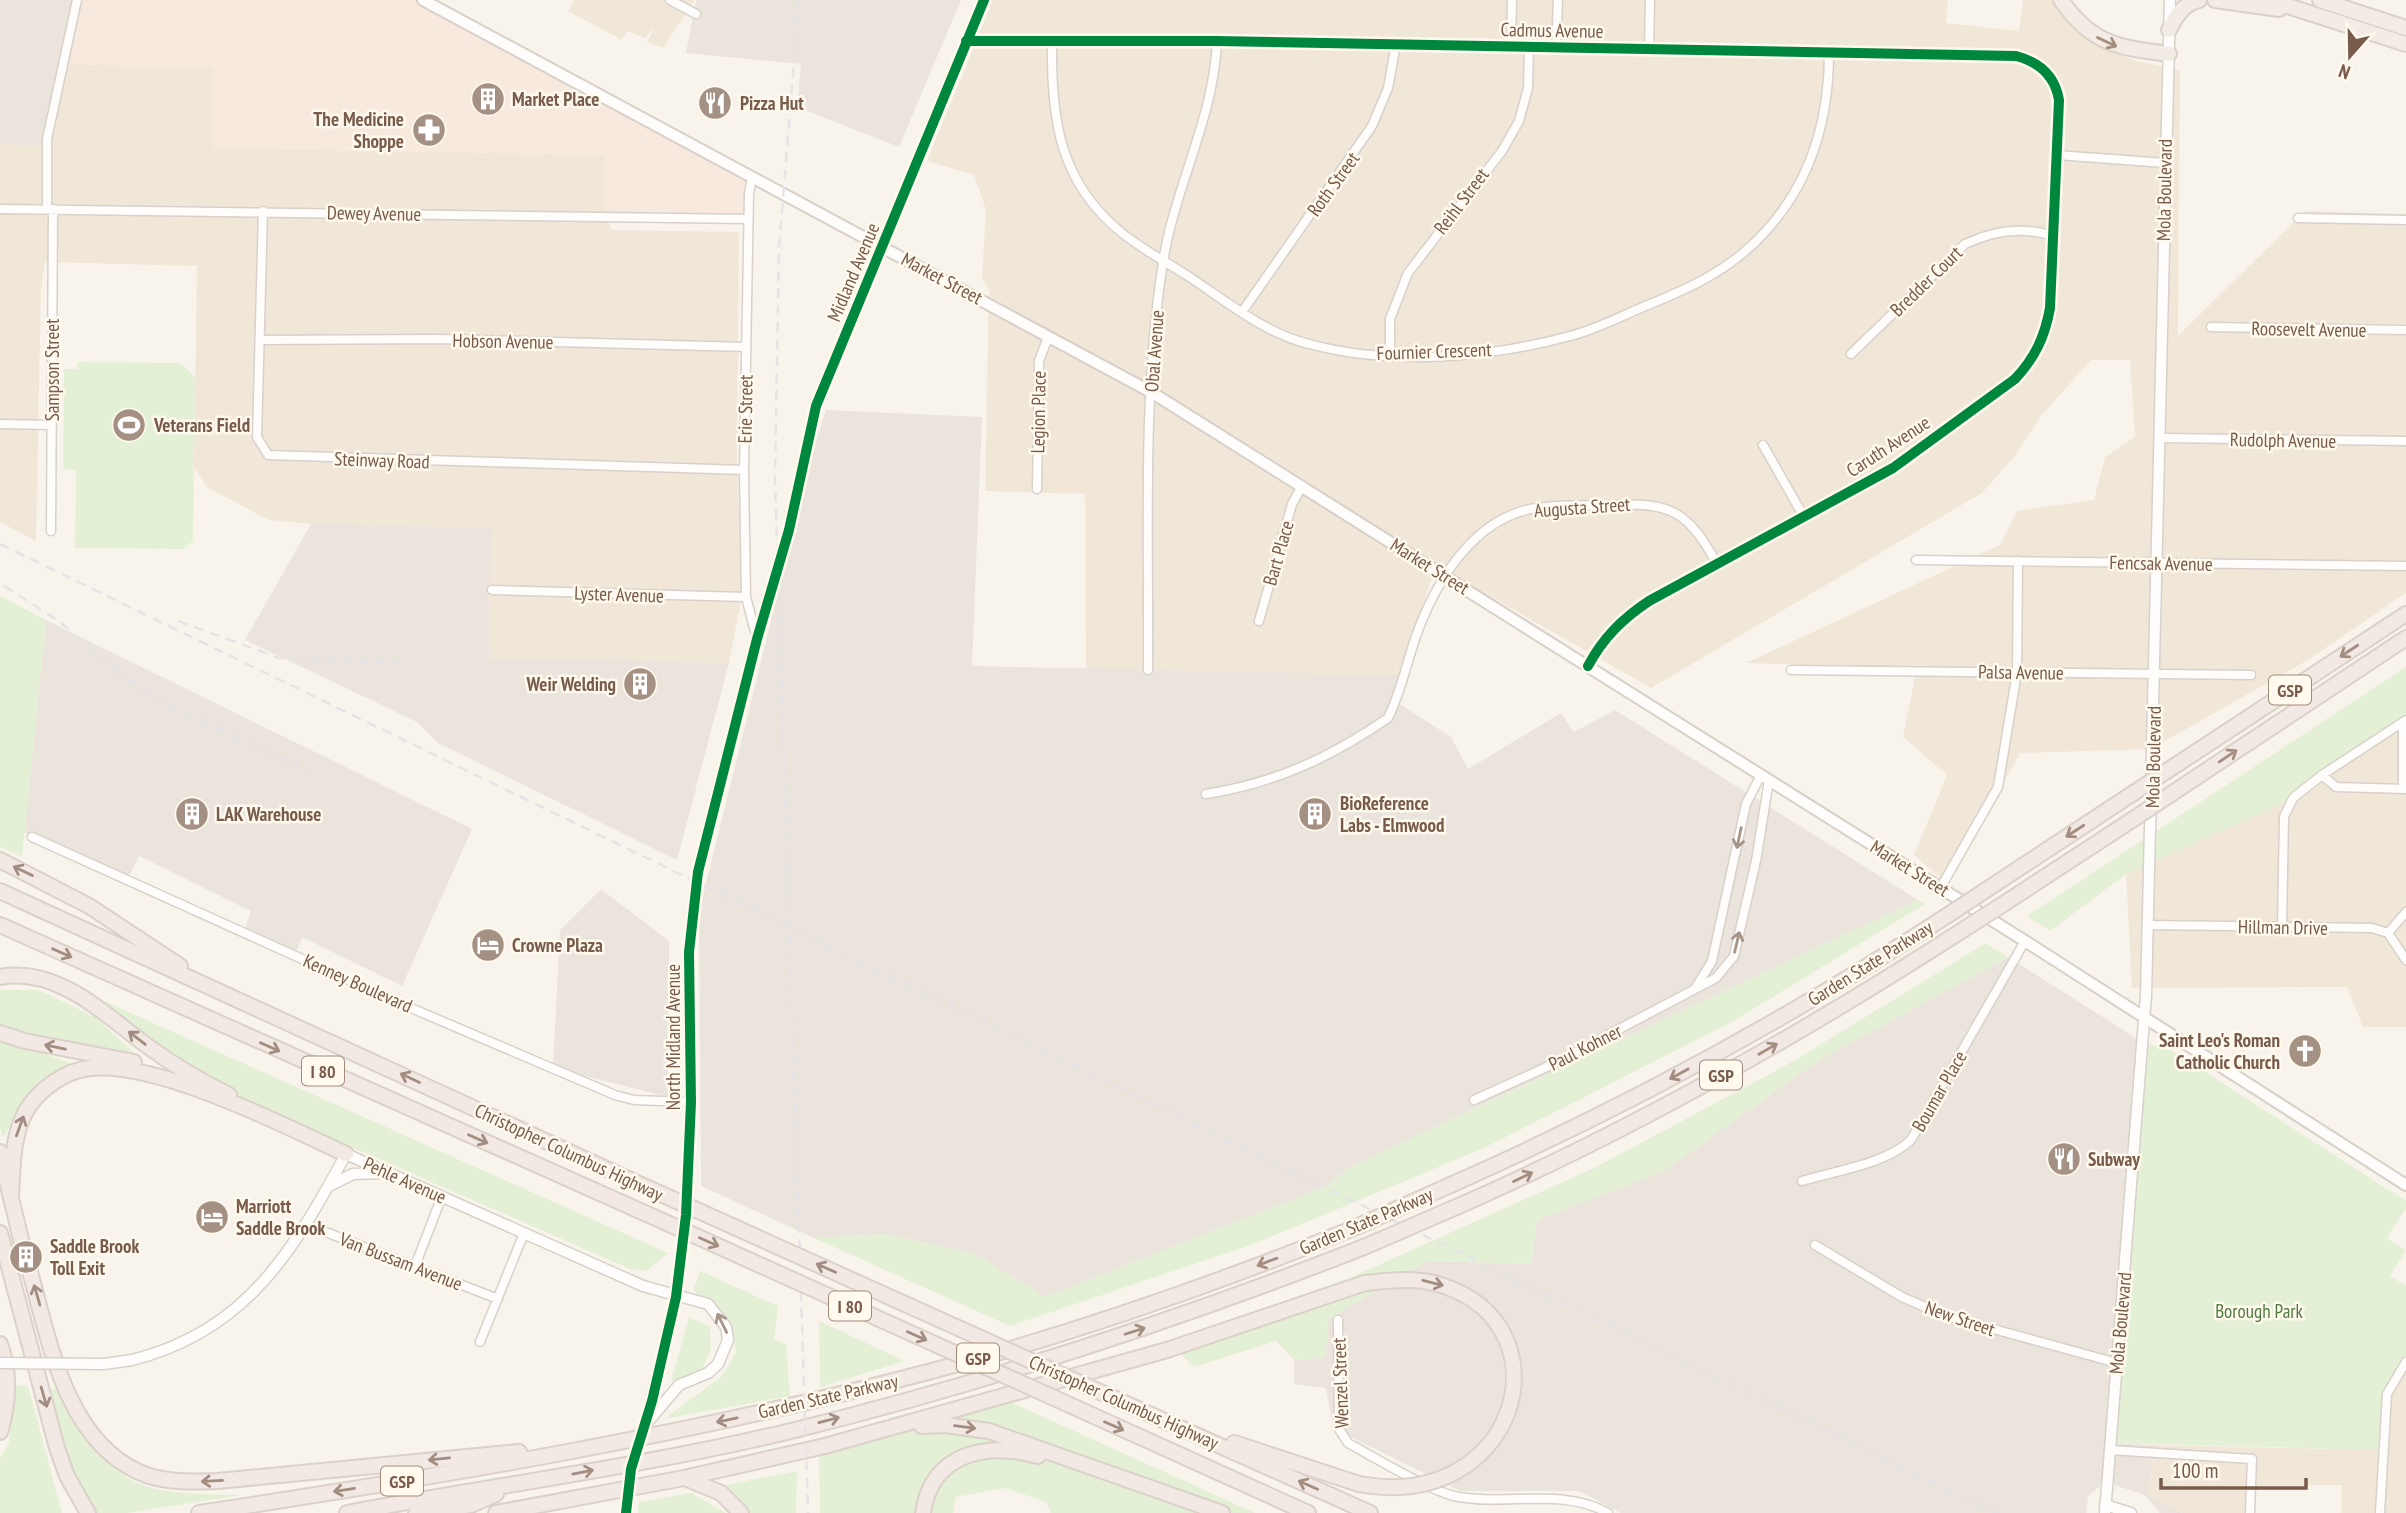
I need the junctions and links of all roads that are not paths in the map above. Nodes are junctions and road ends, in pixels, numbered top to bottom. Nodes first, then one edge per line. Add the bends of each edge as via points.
1 (78, 0) edge
2 (670, 0) edge
3 (984, 0) edge
4 (1512, 0) edge
5 (1558, 0) edge
6 (1650, 0) edge
7 (2062, 0) edge
8 (2170, 0) edge
9 (2199, 0) edge
10 (2215, 0) edge
11 (2269, 0) edge
12 (2320, 0) edge
13 (430, 2) edge
14 (2301, 10) junction
15 (696, 14) dead end
16 (2406, 28) edge
17 (2169, 30) junction
18 (966, 41) junction
19 (1217, 41) junction
20 (1052, 42) junction
21 (1396, 44) junction
22 (2406, 44) edge
23 (1511, 46) junction
24 (1528, 47) junction
25 (1556, 48) junction
26 (1649, 49) junction
27 (1829, 52) junction
28 (2169, 54) junction
29 (2057, 155) junction
30 (2165, 163) junction
31 (752, 177) junction
32 (0, 208) edge
33 (50, 209) junction
34 (263, 211) junction
35 (2298, 218) dead end
36 (748, 219) junction
37 (2406, 220) edge
38 (2053, 236) junction
39 (883, 247) junction
40 (1163, 260) junction
41 (1242, 312) junction
42 (2211, 327) dead end
43 (2406, 330) edge
44 (1048, 337) junction
45 (260, 340) junction
46 (746, 347) junction
47 (1852, 354) dead end
48 (1390, 355) junction
49 (1150, 392) junction
50 (0, 424) edge
51 (52, 425) junction
52 (2159, 438) junction
53 (2406, 441) edge
54 (1763, 445) dead end
55 (744, 470) junction
56 (1302, 486) junction
57 (1037, 489) dead end
58 (1804, 517) junction
59 (51, 531) dead end
60 (1916, 560) dead end
61 (2018, 561) junction
62 (2157, 563) junction
63 (1717, 564) junction
64 (778, 565) joint
65 (2406, 566) edge
66 (1445, 576) junction
67 (492, 590) dead end
68 (746, 597) junction
69 (2406, 614) edge
70 (1259, 621) dead end
71 (2406, 638) edge
72 (757, 639) junction
73 (1588, 666) junction
74 (1148, 670) dead end
75 (1791, 670) dead end
76 (2017, 672) junction
77 (2154, 675) junction
78 (2251, 675) dead end
79 (2405, 721) edge
80 (2322, 775) junction
81 (1765, 777) junction
82 (2404, 789) edge
83 (1206, 794) dead end
84 (32, 837) dead end
85 (0, 860) edge
86 (1941, 887) junction
87 (0, 891) edge
88 (2406, 912) edge
89 (0, 925) edge
90 (2149, 925) junction
91 (2282, 927) junction
92 (2388, 933) junction
93 (2025, 940) junction
94 (2406, 960) edge
95 (0, 976) edge
96 (1694, 989) junction
97 (216, 990) junction
98 (2145, 1017) junction
99 (0, 1032) edge
100 (215, 1088) junction
101 (1474, 1100) dead end
102 (691, 1102) junction
103 (279, 1123) junction
104 (0, 1152) edge
105 (346, 1154) junction
106 (392, 1174) junction
107 (1802, 1181) dead end
108 (2406, 1185) edge
109 (327, 1187) junction
110 (11, 1194) junction
111 (442, 1196) junction
112 (304, 1224) junction
113 (0, 1233) edge
114 (524, 1233) junction
115 (1815, 1245) dead end
116 (415, 1266) junction
117 (676, 1297) junction
118 (498, 1299) junction
119 (1338, 1320) dead end
120 (480, 1342) dead end
121 (0, 1344) edge
122 (2406, 1362) edge
123 (0, 1363) edge
124 (2117, 1363) junction
125 (1173, 1424) junction
126 (641, 1430) junction
127 (0, 1432) edge
128 (604, 1444) junction
129 (825, 1446) junction
130 (2110, 1450) junction
131 (684, 1478) junction
132 (516, 1486) junction
133 (2105, 1509) edge
134 (739, 1511) edge
135 (1598, 1511) edge
136 (88, 1513) edge
137 (200, 1513) edge
138 (347, 1513) edge
139 (416, 1513) edge
140 (496, 1513) edge
141 (626, 1513) edge
142 (923, 1513) edge
143 (1220, 1513) edge
144 (1308, 1513) edge
145 (1370, 1513) edge
146 (1608, 1513) edge
147 (2131, 1513) edge
148 (2250, 1513) edge
149 (2381, 1513) edge

1 - 33 street, Sampson Street via 47,139
2 - 15 street
3 - 18 street, Midland Avenue
4 - 23 street
5 - 25 street
6 - 26 street
7 -> 28 highway via 2095,36 2116,47
8 - 17 street, Mola Boulevard
9 - 17 highway via 2177,15
10 - 14 highway
11 - 14 highway
12 - 16 highway
13 - 31 main road, Market Street
14 - 22 highway
17 - 28 street, Mola Boulevard
18 - 20 street, Cadmus Avenue
18 - 39 street, Midland Avenue
19 - 20 street, Cadmus Avenue
19 - 21 street, Cadmus Avenue
19 - 40 street, Obal Avenue via 1213,89
20 - 40 street, Fournier Crescent via 1053,111 1072,171 1112,224
21 - 23 street, Cadmus Avenue
21 - 41 street, Roth Street via 1388,88 1372,126
23 - 24 street, Cadmus Avenue
24 - 25 street, Cadmus Avenue
24 - 48 street, Reihl Street via 1528,88 1519,121 1502,151 1404,280 1390,319
25 - 26 street, Cadmus Avenue
26 - 27 street, Cadmus Avenue
27 - 29 street, Cadmus Avenue via 2028,59 2048,74 2058,94
27 - 48 street, Fournier Crescent via 1825,112 1807,169 1774,223 1731,263 1687,289 1572,336 1483,351
28 - 30 street, Mola Boulevard
29 - 30 street
29 - 38 street, Caruth Avenue
30 - 52 street, Mola Boulevard
31 - 36 street, Erie Street
31 - 39 main road, Market Street
32 - 33 street, Dewey Avenue
33 - 34 street, Dewey Avenue
33 - 51 street, Sampson Street
34 - 36 street, Dewey Avenue
34 - 45 street, Steinway Road
35 - 37 street
36 - 46 street, Erie Street
38 - 47 street, Bredder Court via 2012,230 1965,244
38 - 58 street, Caruth Avenue via 2048,324 2025,368 1893,468
39 - 44 main road, Market Street
39 - 64 street, Midland Avenue via 816,406
40 - 41 street, Fournier Crescent
40 - 49 street, Obal Avenue
41 - 48 street, Fournier Crescent via 1305,343
42 - 43 street, Roosevelt Avenue
44 - 49 main road, Market Street
44 - 57 street, Legion Place via 1039,361
45 - 46 street, Hobson Avenue via 439,339
45 - 55 street, Steinway Road via 257,437 262,450 275,457
46 - 55 street, Erie Street
49 - 56 main road, Market Street
49 - 74 street, Obal Avenue
50 - 51 street
51 - 59 street, Sampson Street
52 - 53 street, Rudolph Avenue
52 - 62 street, Mola Boulevard
54 - 58 street
55 - 68 street, Erie Street
56 - 66 main road, Market Street
56 - 70 street, Bart Place via 1292,503
58 - 63 street, Caruth Avenue
60 - 61 street, Fencsak Avenue
61 - 62 street, Fencsak Avenue
61 - 76 street
62 - 65 street, Fencsak Avenue
62 - 77 street, Mola Boulevard
63 - 66 street, Augusta Street via 1693,524 1669,509 1645,503 1542,507 1493,524 1467,547
63 - 73 street, Caruth Avenue via 1631,613 1600,644
64 - 72 street, North Midland Avenue
66 - 73 main road, Market Street
66 - 83 street, Augusta Street via 1420,624 1388,718 1289,773 1257,785
67 - 68 street, Lyster Avenue
68 - 72 street, Erie Street
69 -> 128 highway, Garden State Parkway / GSP, bridge via 1826,991 1559,1136 1353,1228 1197,1288 1009,1349 802,1403
132 -> 71 highway, Garden State Parkway / GSP, bridge via 794,1430 943,1393 1204,1308 1461,1205 1712,1081 1865,992
72 - 102 street, North Midland Avenue via 693,903 689,952
73 - 81 main road, Market Street
75 - 76 street, Palsa Avenue
76 - 77 street, Palsa Avenue
76 - 86 street via 1998,787
77 - 78 street, Palsa Avenue
77 - 90 street, Mola Boulevard
79 - 80 street
79 - 82 street
80 - 82 street via 2336,788
80 - 91 street via 2293,798 2284,817
81 - 86 main road, Market Street
81 -> 96 street via 1746,804 1712,961
96 -> 81 street, Paul Kohner via 1716,978 1734,956
84 - 102 street, Kenney Boulevard via 615,1095
97 -> 85 highway via 89,906
86 - 93 main road, Market Street
87 - 97 highway, Christopher Columbus Highway / I 80
88 - 92 street
89 -> 144 highway, Christopher Columbus Highway / I 80, bridge
90 - 91 street, Hillman Drive
90 - 98 street, Mola Boulevard
91 - 92 street, Hillman Drive via 2372,928
92 - 94 street
93 - 98 main road, Market Street
93 - 107 street, Boumar Place via 1911,1140 1884,1157
100 -> 95 highway via 71,992 29,975
96 - 101 street, Paul Kohner
125 -> 97 highway, Christopher Columbus Highway / I 80, bridge
98 - 108 main road, Market Street
98 - 124 street, Mola Boulevard
100 -> 99 highway via 159,1068
100 - 103 highway
102 - 117 street, North Midland Avenue via 686,1214
103 - 105 highway
110 -> 103 highway via 15,1143 26,1110 52,1083 89,1068 145,1072
104 - 110 highway
105 - 106 street, Pehle Avenue
105 - 109 street, Pehle Avenue
106 - 109 street via 354,1174
106 - 111 street, Pehle Avenue
109 - 112 street, Pehle Avenue
128 -> 110 highway via 218,1481 190,1482 141,1474 103,1448 74,1406 50,1342
111 - 114 street, Pehle Avenue
111 - 116 street
112 - 116 street, Van Bussam Avenue
112 - 123 street, Pehle Avenue, bridge via 263,1284 224,1319 180,1345 104,1364
113 -> 136 highway via 57,1448 76,1496
114 - 117 street, Pehle Avenue
114 - 118 street
115 - 124 street, New Street via 1902,1297 1946,1316
116 - 118 street, Van Bussam Avenue
117 - 126 street, North Midland Avenue, bridge
126 -> 117 street, Pehle Avenue via 679,1385 718,1364 728,1340 726,1327 708,1304
118 - 120 street
119 - 135 street, Wenzel Street via 1339,1429 1348,1443 1455,1496 1564,1499
121 - 127 highway via 7,1382
122 - 149 street via 2387,1394
124 - 130 street, Mola Boulevard
129 -> 125 highway, bridge via 1167,1350 1366,1283 1420,1280 1469,1298 1502,1335 1511,1359 1515,1387 1512,1413 1502,1438 1489,1459 1471,1475 1430,1493 1385,1493
145 -> 125 highway, Christopher Columbus Highway / I 80
126 - 141 street, North Midland Avenue, bridge
128 -> 137 highway, Garden State Parkway / GSP
129 - 131 highway
129 -> 143 highway via 920,1426 967,1427
130 - 133 street, Mola Boulevard
130 - 148 street via 2252,1459
131 - 134 highway via 721,1493
131 - 140 highway
132 - 138 highway, Garden State Parkway / GSP
132 - 139 highway via 471,1504
133 - 147 street
135 - 146 street
142 - 143 highway via 929,1491 952,1462 985,1449 1044,1457

